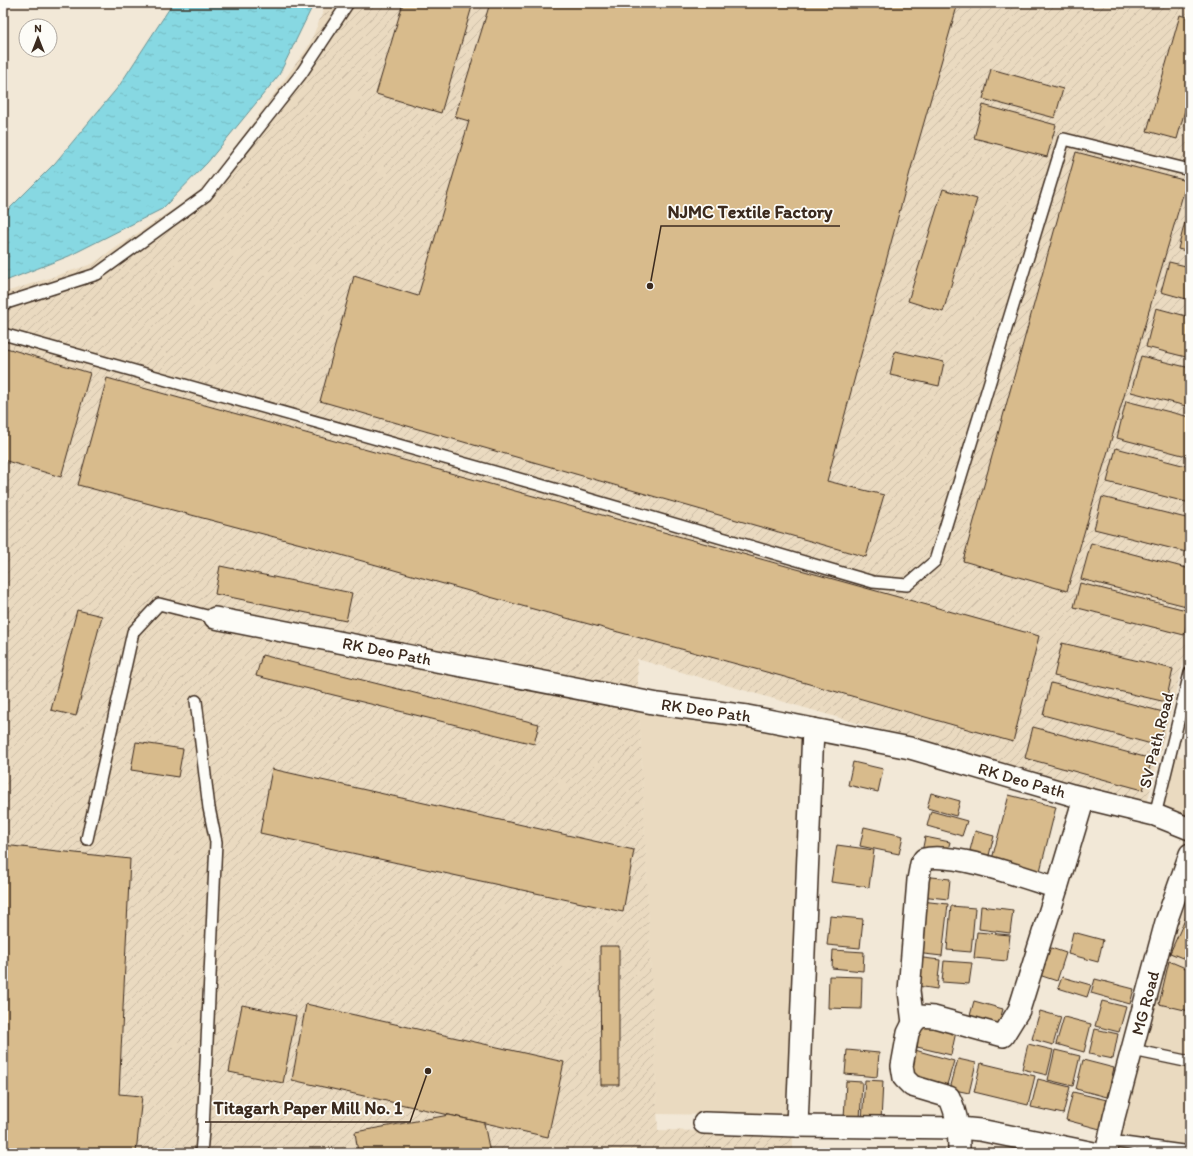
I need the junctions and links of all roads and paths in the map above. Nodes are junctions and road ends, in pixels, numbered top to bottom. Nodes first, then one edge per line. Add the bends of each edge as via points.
1 (348, 3) edge
2 (1190, 170) edge
3 (3, 304) edge
4 (3, 334) edge
5 (215, 618) joint
6 (1190, 673) edge
7 (196, 701) dead end
8 (813, 729) junction
9 (1084, 798) junction
10 (1155, 815) junction
11 (1190, 829) edge
12 (87, 839) dead end
13 (1190, 854) edge
14 (1057, 888) junction
15 (913, 1023) junction
16 (1133, 1050) junction
17 (1190, 1062) edge
18 (704, 1123) dead end
19 (797, 1126) junction
20 (959, 1128) junction
21 (1103, 1149) edge
22 (1190, 1152) edge
23 (201, 1153) edge
24 (959, 1153) edge

1 - 3 lane via 301,74 206,195 97,274
2 - 4 lane via 1064,139 935,561 907,585 873,582 530,482
5 - 8 street, RK Deo Path via 658,704 747,716
5 - 12 lane via 159,604 132,632
6 - 10 lane, SV Path Road
7 - 23 lane via 209,808 216,842
8 - 9 street, RK Deo Path via 910,748
8 - 19 street
9 - 10 street, RK Deo Path
9 - 14 street
10 - 11 street, RK Deo Path
13 - 16 street, MG Road via 1166,922
14 - 15 street via 1019,1010 1003,1036 934,1017 920,1016
14 - 15 street via 958,860 929,857 924,859 918,880 910,991
15 - 20 street via 908,1033 902,1066 904,1078 912,1086 949,1097
16 - 17 lane
16 - 21 street, MG Road
18 - 19 street
19 - 20 street
20 - 21 street
20 - 24 street
21 - 22 lane

